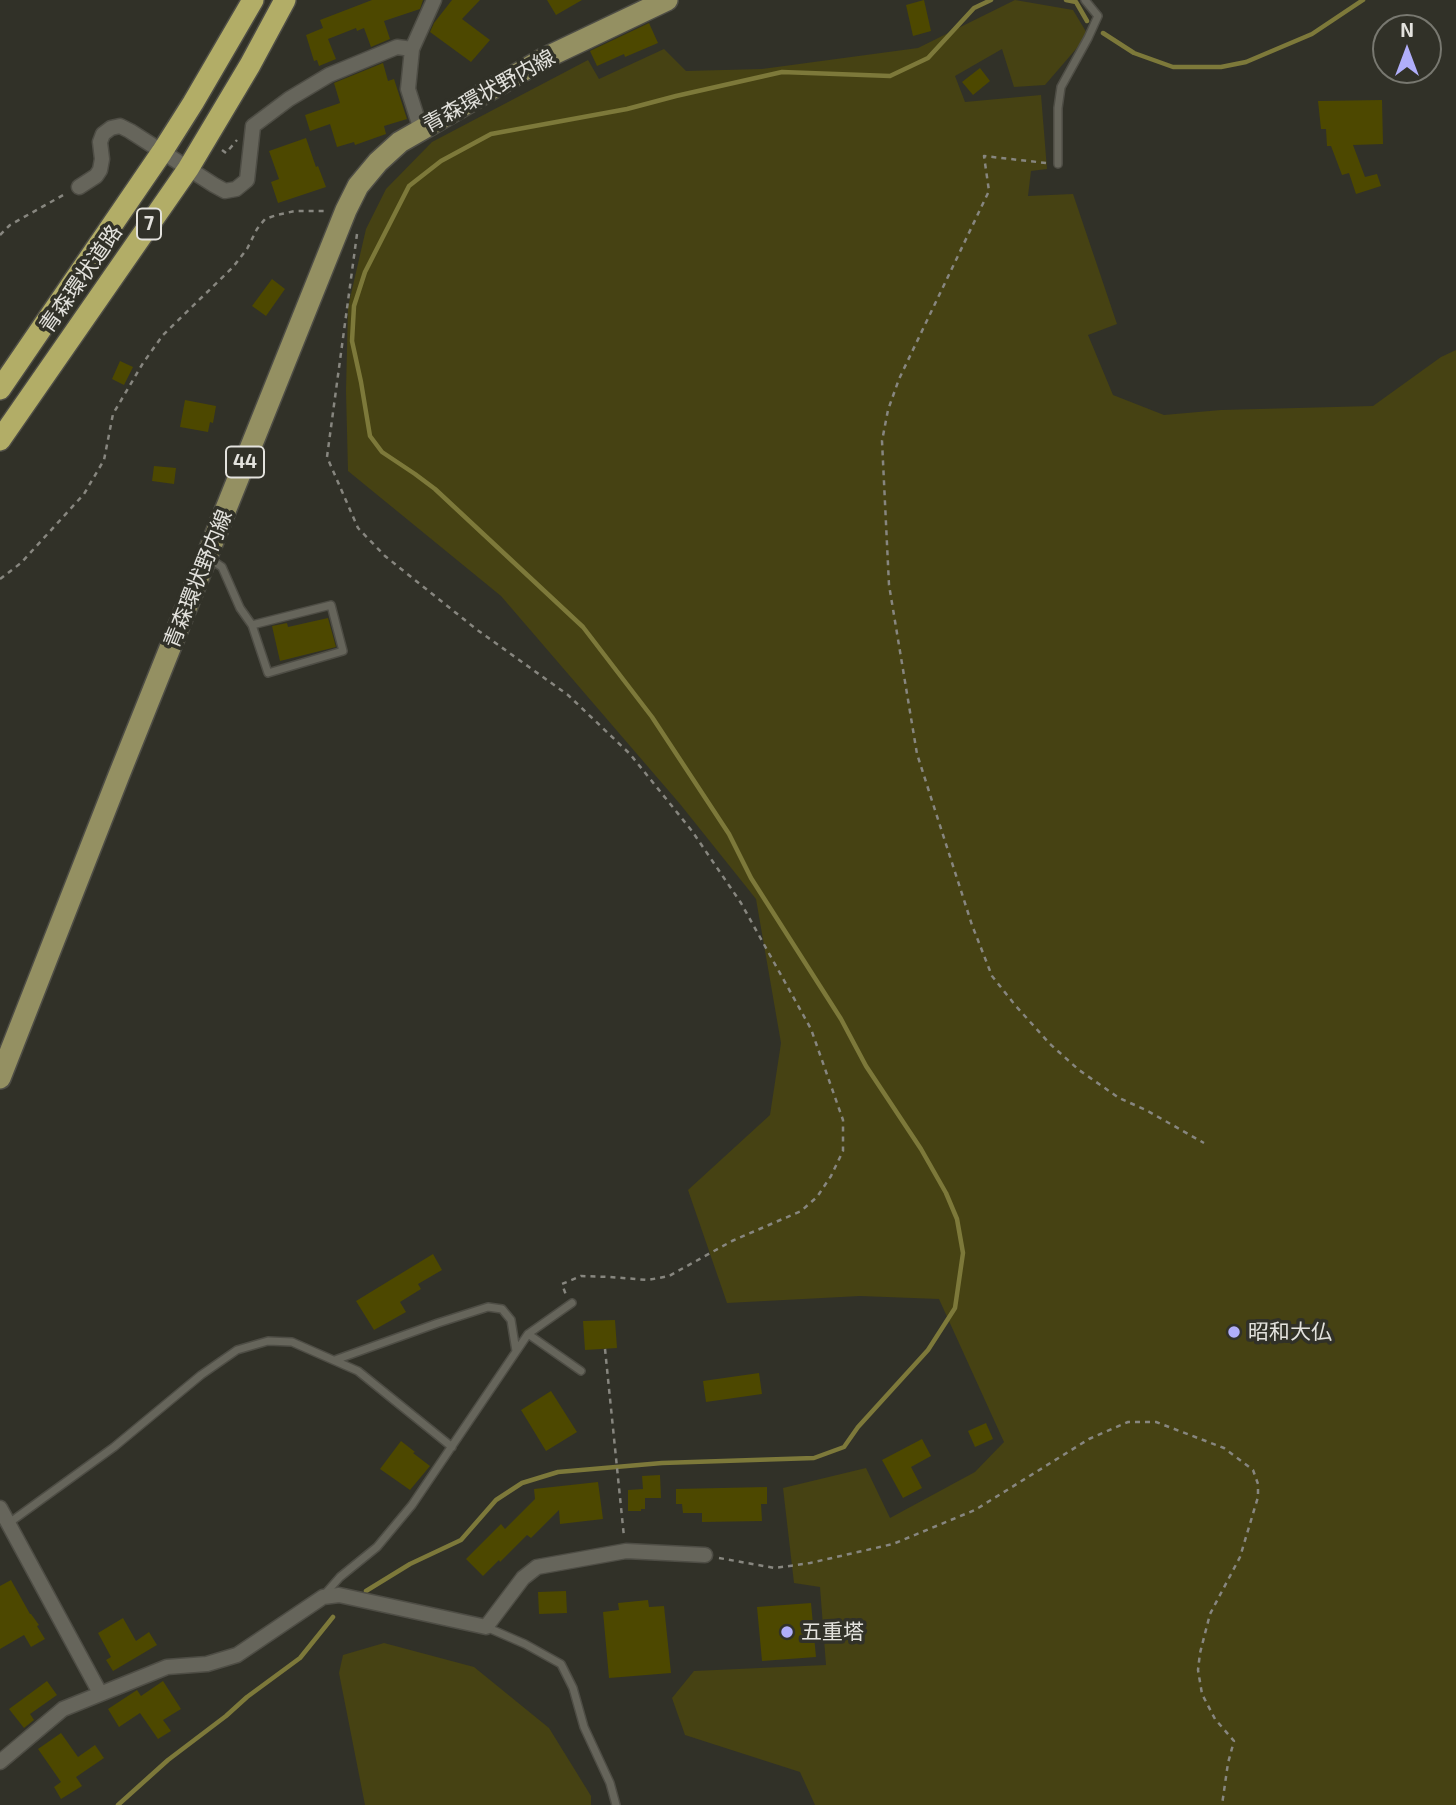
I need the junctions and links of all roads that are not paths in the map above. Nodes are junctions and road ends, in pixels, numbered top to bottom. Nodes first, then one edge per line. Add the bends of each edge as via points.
1 (253, 0) edge
2 (285, 0) edge
3 (434, 0) edge
4 (667, 0) edge
5 (1085, 0) edge
6 (412, 49) junction
7 (421, 130) junction
8 (162, 152) junction
9 (1058, 164) road end
10 (188, 169) junction
11 (79, 187) road end
12 (0, 389) edge
13 (0, 440) edge
14 (207, 557) junction
15 (252, 625) junction
16 (0, 1078) edge
17 (572, 1303) road end
18 (528, 1334) junction
19 (516, 1351) junction
20 (334, 1361) junction
21 (581, 1371) dead end
22 (452, 1447) junction
23 (0, 1508) edge
24 (9, 1523) junction
25 (705, 1555) road end
26 (323, 1597) junction
27 (486, 1627) junction
28 (100, 1693) junction
29 (0, 1762) edge
30 (616, 1805) edge

1 - 8 highway, 青森環状道路 / 7
2 - 10 highway, 青森環状道路 / 7
3 - 6 street
4 - 7 main road, 青森環状野内線 / 44 via 544,59
5 - 9 lane via 1098,16 1061,87
6 - 7 street via 408,89
6 - 10 street via 397,47 330,75 253,126 247,180 236,189 225,191
7 - 14 main road, 青森環状野内線 / 44 via 400,142 358,186
8 - 10 street
8 - 11 street via 124,127 110,128 101,138 100,170
8 - 12 highway, 青森環状道路 / 7
10 - 13 highway, 青森環状道路 / 7
14 - 15 lane via 222,567
14 - 16 main road, 青森環状野内線 / 44
15 - 15 lane via 331,605 343,651 268,673
17 - 18 lane
18 - 19 lane
18 - 21 lane
19 - 20 lane via 511,1320 502,1309 488,1307
19 - 22 lane
20 - 22 lane via 358,1371
20 - 24 lane via 292,1342 268,1341 237,1350
22 - 26 lane via 377,1548
23 - 24 street
24 - 28 street
25 - 27 street via 626,1551 537,1567 523,1578
26 - 27 street via 339,1595
26 - 28 street via 237,1656 167,1667
27 - 30 lane via 561,1664
28 - 29 street via 63,1709

